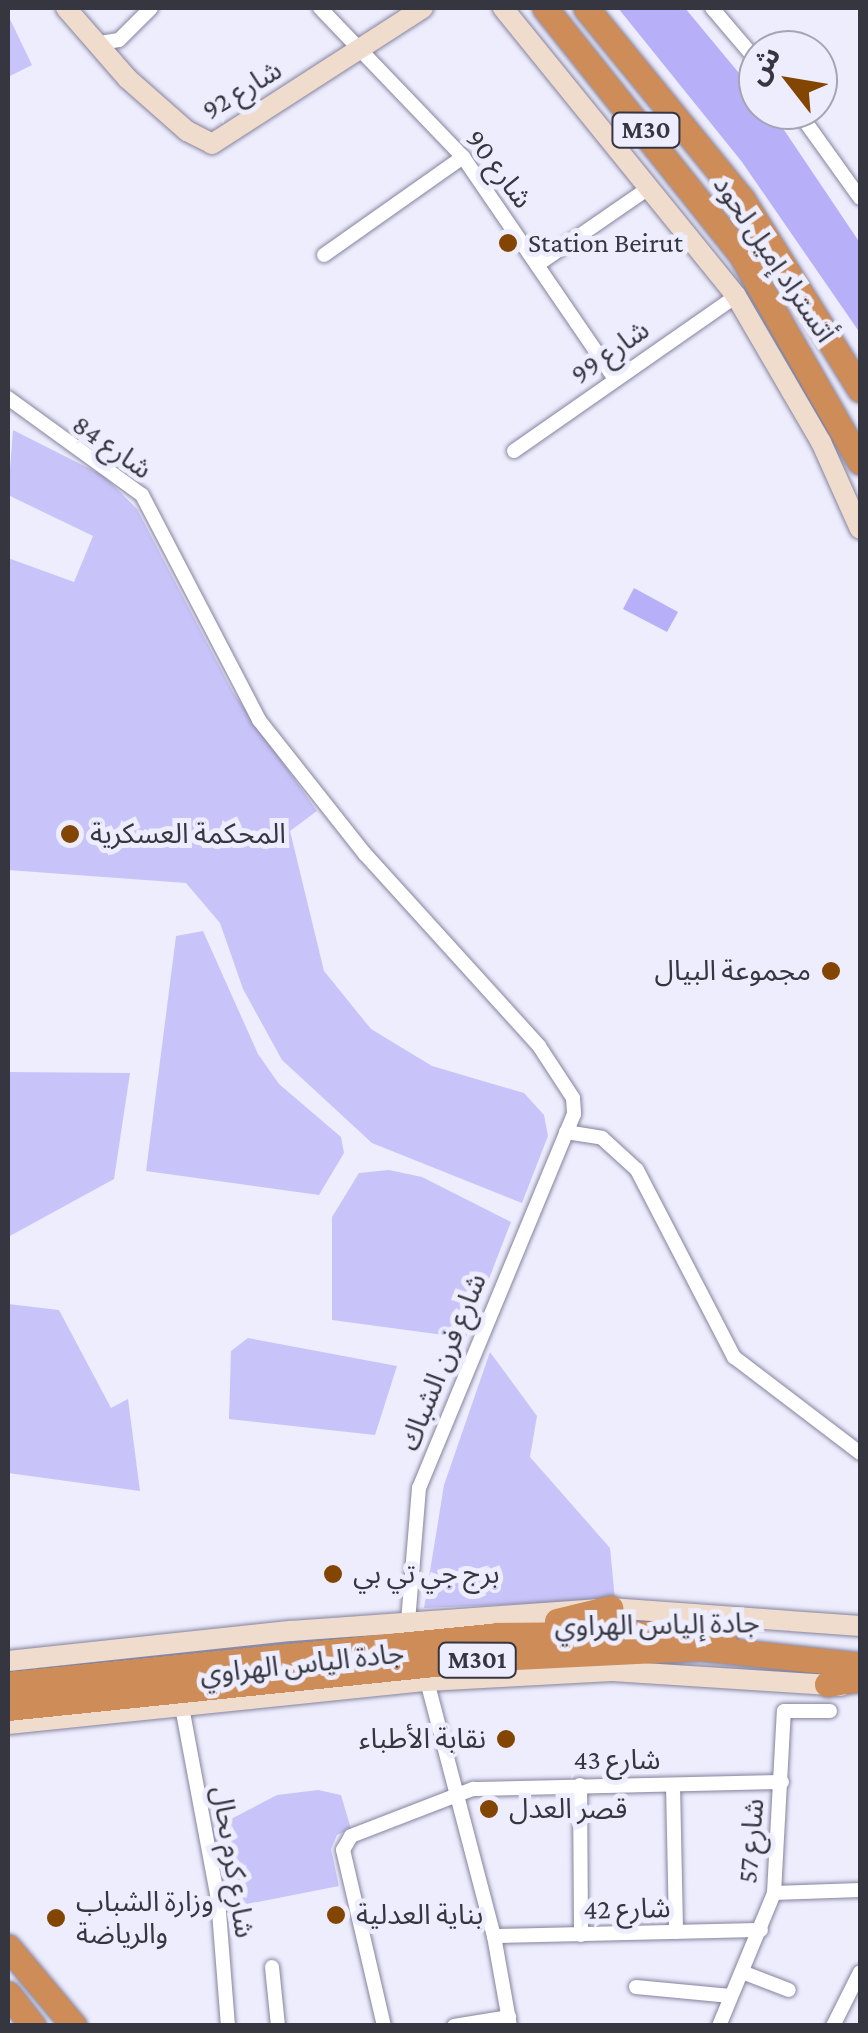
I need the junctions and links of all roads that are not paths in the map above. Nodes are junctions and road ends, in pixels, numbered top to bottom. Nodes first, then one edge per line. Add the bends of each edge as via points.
1 (66, 8) edge
2 (151, 8) edge
3 (320, 8) edge
4 (422, 8) edge
5 (504, 8) edge
6 (545, 8) edge
7 (586, 8) edge
8 (712, 8) edge
9 (738, 39) edge
10 (100, 43) junction
11 (359, 49) junction
12 (811, 130) edge
13 (463, 157) junction
14 (650, 187) junction
15 (860, 198) edge
16 (324, 255) dead end
17 (537, 265) junction
18 (736, 296) junction
19 (615, 380) junction
20 (860, 389) edge
21 (8, 398) edge
22 (514, 451) dead end
23 (860, 462) edge
24 (860, 529) edge
25 (566, 1132) junction
26 (860, 1453) edge
27 (610, 1608) junction
28 (408, 1621) junction
29 (860, 1626) edge
30 (496, 1647) junction
31 (860, 1648) edge
32 (8, 1661) edge
33 (860, 1665) edge
34 (612, 1671) junction
35 (860, 1679) edge
36 (427, 1681) junction
37 (8, 1684) edge
38 (826, 1684) junction
39 (96, 1688) junction
40 (860, 1690) edge
41 (182, 1707) junction
42 (8, 1708) edge
43 (830, 1711) dead end
44 (8, 1724) edge
45 (782, 1782) junction
46 (674, 1785) junction
47 (580, 1786) junction
48 (454, 1793) junction
49 (860, 1890) edge
50 (774, 1893) junction
51 (760, 1930) junction
52 (676, 1932) junction
53 (581, 1935) junction
54 (494, 1936) junction
55 (8, 1947) edge
56 (272, 1967) dead end
57 (742, 1972) junction
58 (860, 1972) edge
59 (636, 1987) dead end
60 (789, 1990) dead end
61 (8, 1994) edge
62 (731, 1996) junction
63 (510, 2021) edge
64 (33, 2026) edge
65 (74, 2026) edge
66 (228, 2026) edge
67 (278, 2026) edge
68 (384, 2026) edge
69 (454, 2026) edge
70 (719, 2026) edge
71 (834, 2026) edge

1 - 10 street, شارع 92
2 - 10 street via 119,40
3 - 11 street, شارع 90
4 - 11 street, شارع 92
5 - 14 street
6 - 23 highway, أتستراد إميل لحود / M30 via 742,256
7 - 20 highway, أتستراد إميل لحود / M30 via 742,199
8 - 9 street
10 - 11 street, شارع 92 via 153,102 212,144
11 - 13 street, شارع 90
12 - 15 street
13 - 16 street
13 - 17 street, شارع 90
14 - 17 street
14 - 18 street
17 - 19 street, شارع 90
18 - 19 street, شارع 99
18 - 24 street via 813,428
19 - 22 street, شارع 99
21 - 25 street, شارع 84 via 142,495 279,748 559,1070 573,1098
25 - 26 street via 602,1138 637,1170 734,1357
25 - 28 street, شارع فرن الشباك via 419,1488
27 - 28 street, جادة إلياس الهراوي
27 - 29 street, جادة إلياس الهراوي
27 - 30 highway
28 - 32 street, جادة الياس الهراوي
30 - 31 highway, جادة إلياس الهراوي / M301 via 705,1631
30 - 33 highway, جادة إلياس الهراوي / M301 via 702,1648
30 - 34 highway
30 - 39 highway, جادة إلياس الهراوي / M301
34 - 36 street, جادة الياس الهراوي
34 - 38 street, جادة الياس الهراوي
35 - 38 highway
36 - 41 street, جادة الياس الهراوي
36 - 48 street
37 - 39 highway, M301
38 - 40 street
39 - 42 highway, M301
41 - 44 street, جادة الياس الهراوي
41 - 66 street, شارع كرم ىحال via 218,1900
43 - 45 street, شارع 57 via 784,1712
45 - 46 street, شارع 43
45 - 50 street, شارع 57
46 - 47 street, شارع 43
46 - 52 street
47 - 48 street, شارع 43
47 - 53 street
48 - 54 street
48 - 68 street, شارع 43 via 351,1836 344,1854
49 - 50 street
50 - 51 street, شارع 57
51 - 52 street, شارع 42
51 - 57 street, شارع 57
52 - 53 street, شارع 42
53 - 54 street, شارع 42
54 - 63 street
55 - 65 highway
56 - 67 street
57 - 60 street
57 - 62 street, شارع 57
58 - 71 street
59 - 62 street
61 - 64 highway
62 - 70 street, شارع 57
63 - 69 street

